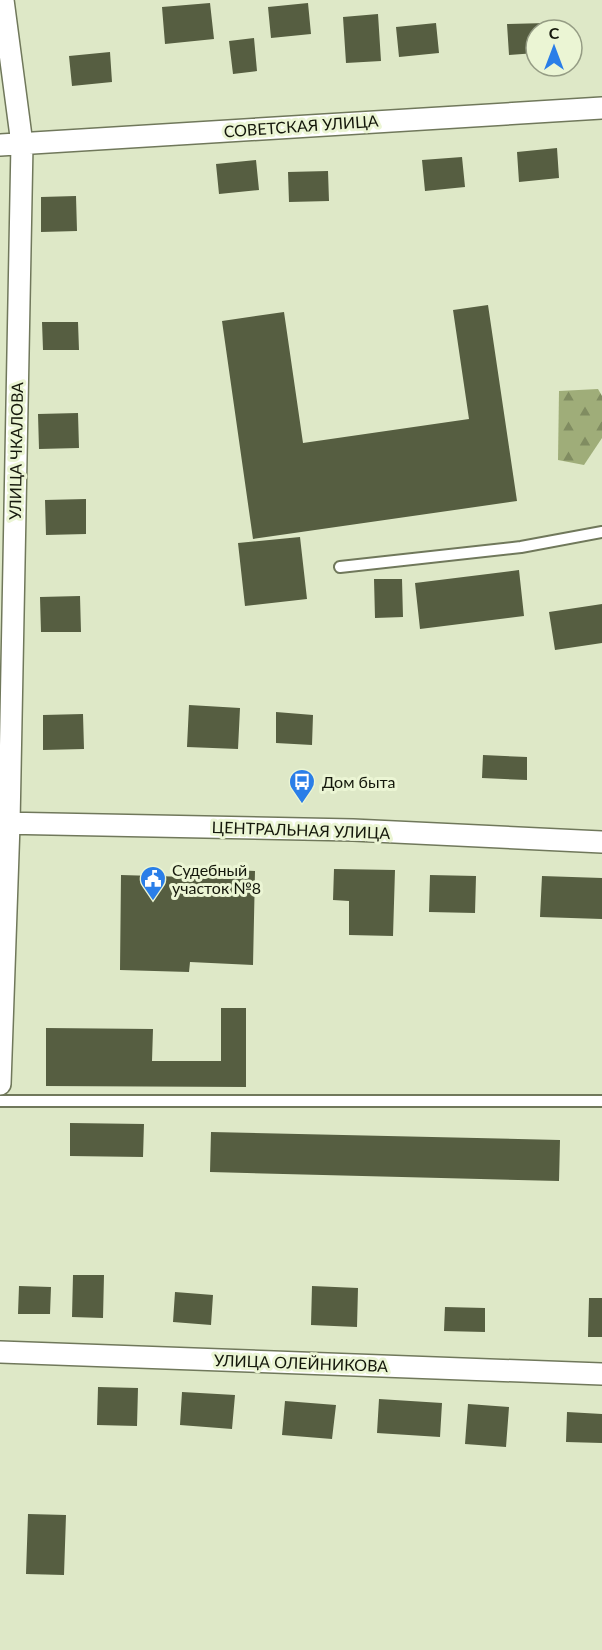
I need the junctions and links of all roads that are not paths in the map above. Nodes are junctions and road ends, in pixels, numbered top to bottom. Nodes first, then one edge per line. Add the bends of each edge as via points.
1 (3, 0) edge
2 (602, 108) edge
3 (21, 144) junction
4 (0, 145) edge
5 (602, 532) edge
6 (340, 567) dead end
7 (5, 824) edge
8 (602, 842) edge
9 (0, 1084) edge
10 (0, 1101) edge
11 (602, 1101) edge
12 (0, 1352) edge
13 (602, 1374) edge

1 - 3 street, УЛИЦА ЧКАЛОВА
2 - 3 street, СОВЕТСКАЯ УЛИЦА
3 - 4 street, СОВЕТСКАЯ УЛИЦА
3 - 7 street, УЛИЦА ЧКАЛОВА
5 - 6 lane via 521,547
7 - 8 street, ЦЕНТРАЛЬНАЯ УЛИЦА via 353,830
7 - 9 street, УЛИЦА ЧКАЛОВА
10 - 11 lane
12 - 13 street, УЛИЦА ОЛЕЙНИКОВА

